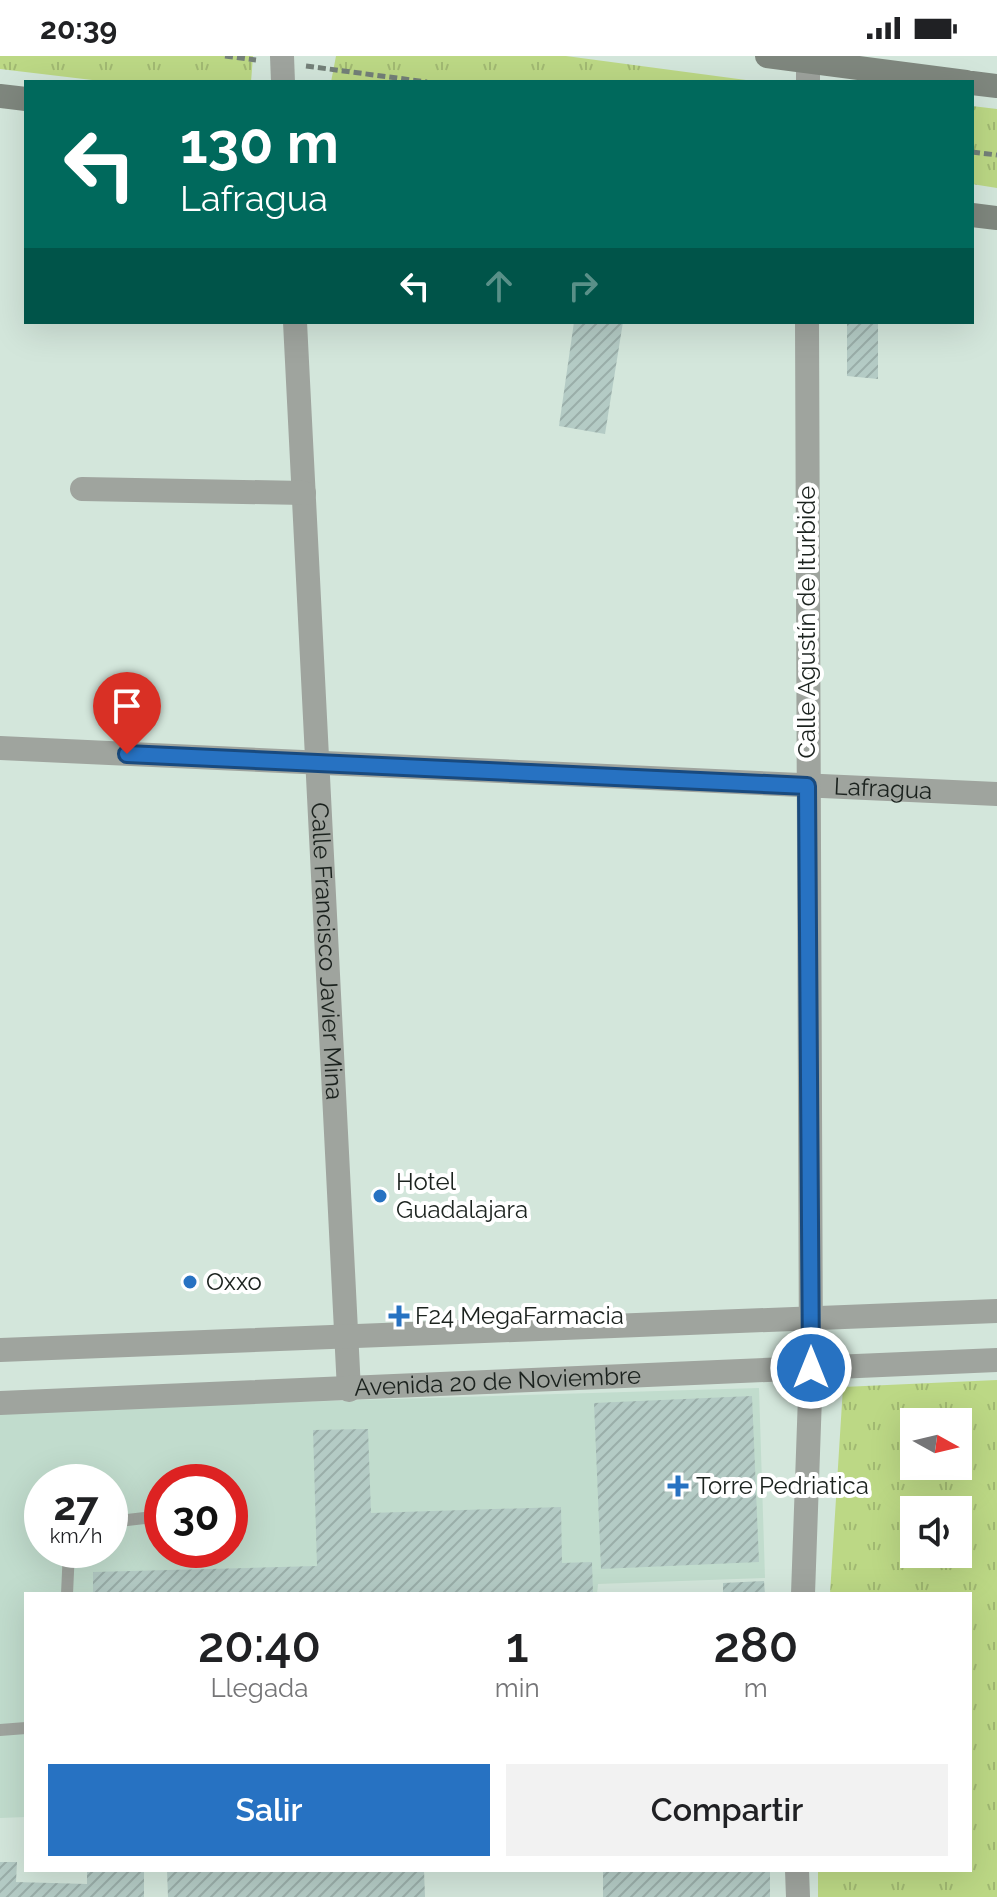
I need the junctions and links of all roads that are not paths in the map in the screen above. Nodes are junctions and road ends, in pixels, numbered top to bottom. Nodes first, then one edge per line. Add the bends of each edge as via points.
1 (767, 56) edge
2 (808, 66) edge
3 (949, 80) edge
4 (974, 83) edge
5 (997, 86) edge
6 (0, 96) edge
7 (24, 99) edge
8 (974, 215) edge
9 (997, 218) edge
10 (295, 324) edge
11 (807, 324) edge
12 (82, 489) dead end
13 (304, 493) junction
14 (0, 748) edge
15 (318, 763) junction
16 (807, 786) junction
17 (997, 794) edge
18 (997, 1311) edge
19 (811, 1318) junction
20 (348, 1339) junction
21 (0, 1350) edge
22 (997, 1360) edge
23 (811, 1368) junction
24 (349, 1390) junction
25 (0, 1403) edge
26 (68, 1568) edge
27 (67, 1592) edge
28 (803, 1592) edge
29 (24, 1728) edge
30 (0, 1730) edge
31 (797, 1872) edge
32 (798, 1897) edge

1 - 2 main road
2 - 3 main road
4 - 5 main road
6 - 7 main road
8 - 9 main road
10 - 13 street, Calle Francisco Javier Mina
11 - 16 street, Calle Agustín de Iturbide
12 - 13 street
13 - 15 street, Calle Francisco Javier Mina
14 - 15 street, Lafragua
15 - 16 street, Lafragua
15 - 20 street, Calle Francisco Javier Mina
16 - 17 street, Lafragua
16 - 19 street, Calle Agustín de Iturbide
18 - 19 street, Avenida 20 de Noviembre
19 - 20 street, Avenida 20 de Noviembre
19 - 23 street, Calle Agustín de Iturbide
20 - 21 street, Avenida 20 de Noviembre
20 - 24 street, Calle Francisco Javier Mina
22 - 23 street, Avenida 20 de Noviembre
23 - 24 street, Avenida 20 de Noviembre
23 - 28 street, Calle Agustín de Iturbide
24 - 25 street, Avenida 20 de Noviembre
26 - 27 lane
29 - 30 lane
31 - 32 street

